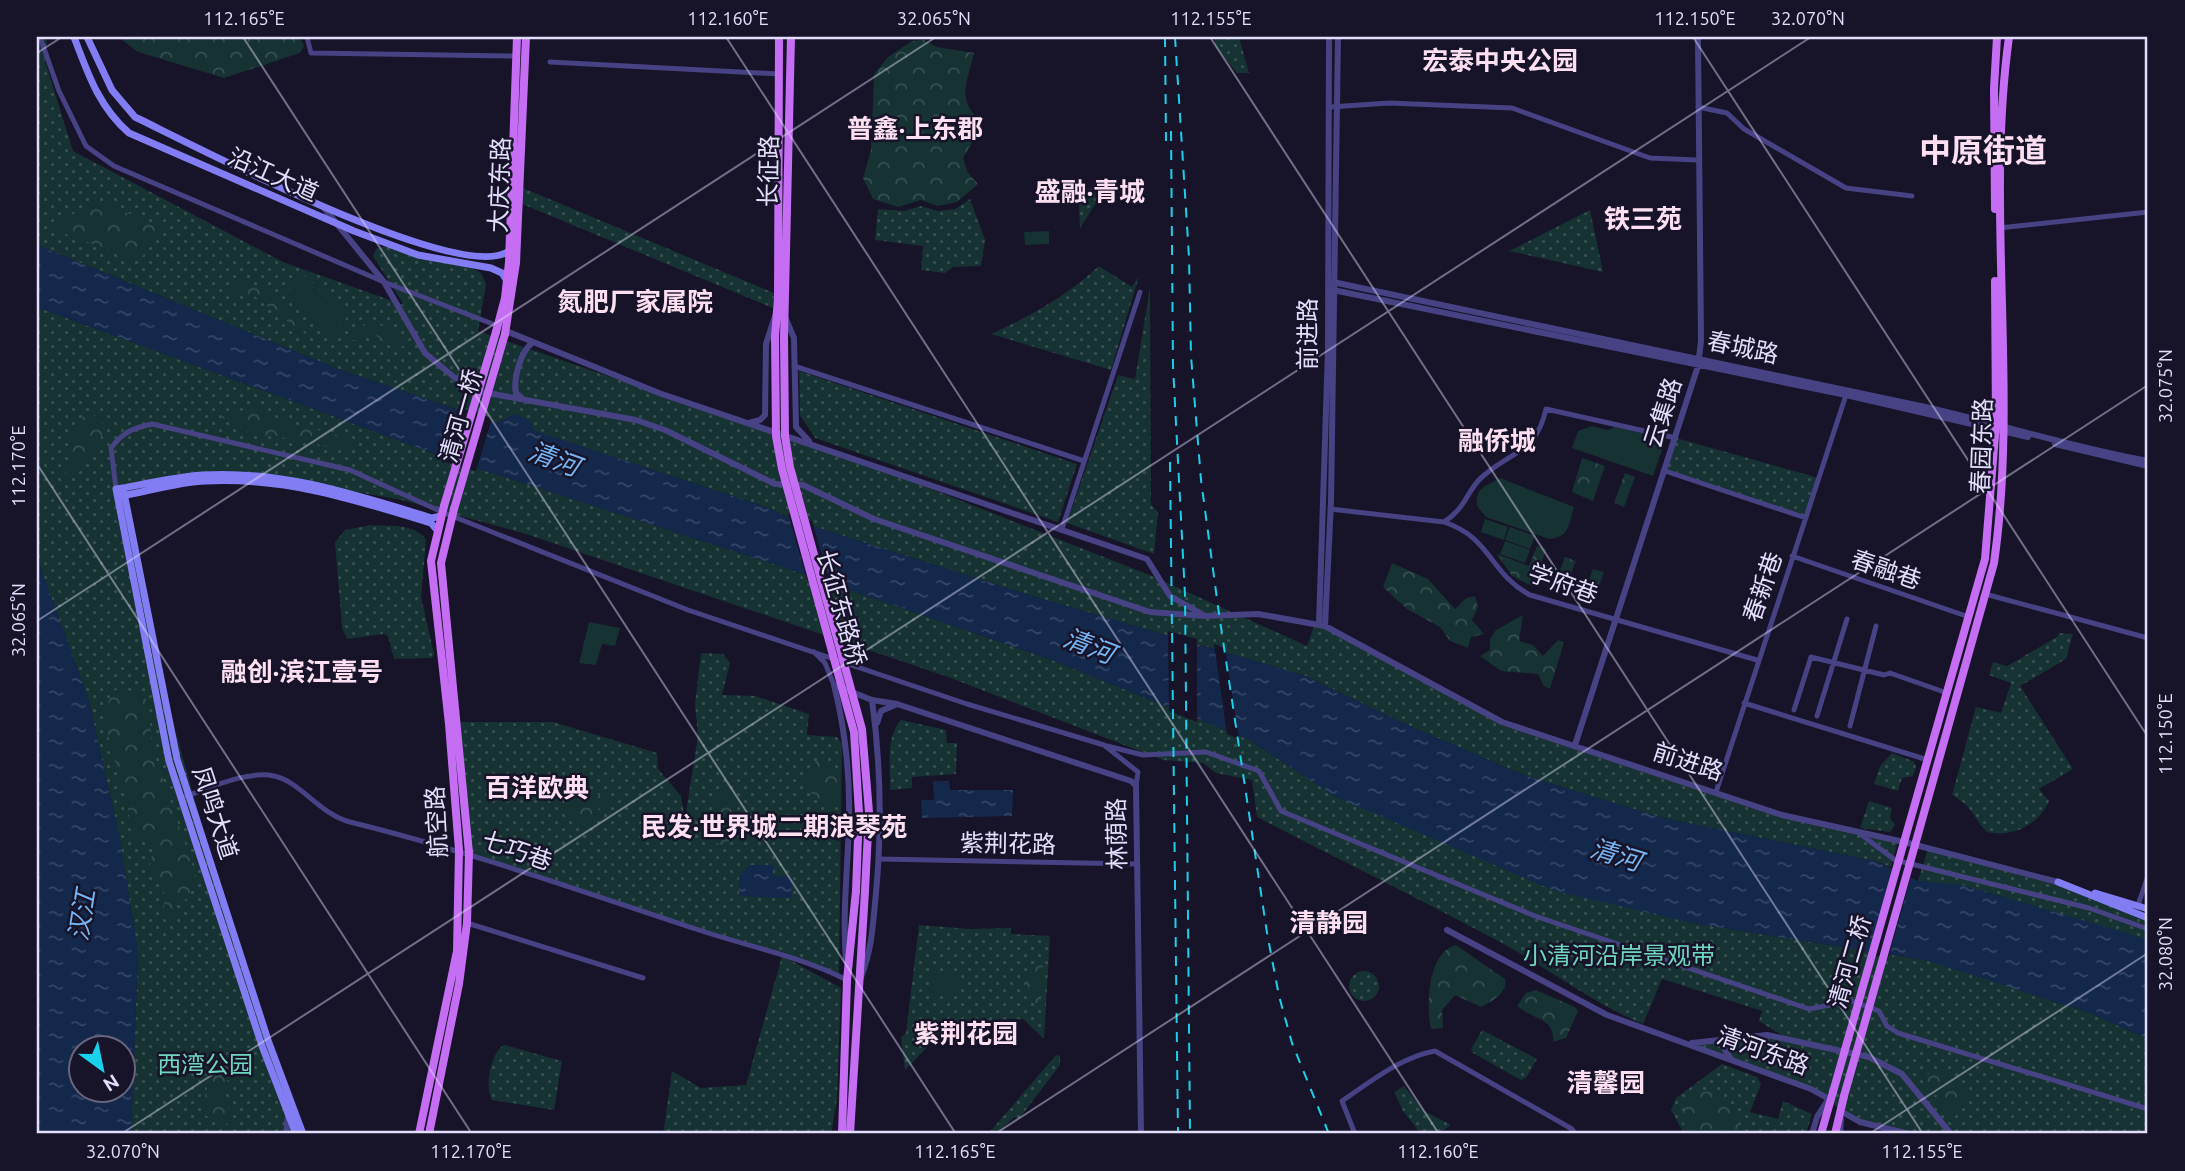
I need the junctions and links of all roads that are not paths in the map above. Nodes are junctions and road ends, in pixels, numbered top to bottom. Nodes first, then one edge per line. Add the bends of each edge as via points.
1 (40, 37) edge
2 (74, 37) edge
3 (87, 37) edge
4 (307, 37) edge
5 (517, 37) edge
6 (526, 37) edge
7 (779, 37) edge
8 (791, 37) edge
9 (1329, 37) edge
10 (1338, 37) edge
11 (1698, 37) edge
12 (1996, 38) edge
13 (2009, 38) edge
14 (515, 57) junction
15 (550, 62) dead end
16 (779, 74) junction
17 (1333, 106) junction
18 (1698, 107) junction
19 (1697, 160) junction
20 (1912, 196) dead end
21 (324, 207) junction
22 (2148, 212) edge
23 (338, 224) junction
24 (1999, 228) junction
25 (509, 251) junction
26 (507, 281) junction
27 (1331, 281) junction
28 (384, 282) junction
29 (1331, 290) junction
30 (1140, 292) dead end
31 (781, 314) junction
32 (501, 331) junction
33 (521, 338) junction
34 (532, 343) junction
35 (525, 350) junction
36 (1699, 362) junction
37 (794, 366) junction
38 (1846, 395) junction
39 (527, 402) junction
40 (765, 415) junction
41 (794, 418) junction
42 (747, 423) junction
43 (765, 428) junction
44 (2000, 429) junction
45 (794, 437) junction
46 (1676, 438) junction
47 (813, 444) junction
48 (1084, 461) junction
49 (2148, 463) edge
50 (1665, 471) junction
51 (120, 492) junction
52 (1330, 509) junction
53 (443, 511) junction
54 (453, 512) junction
55 (1805, 518) junction
56 (1444, 522) junction
57 (1062, 529) junction
58 (437, 530) junction
59 (432, 556) junction
60 (1793, 556) junction
61 (442, 558) junction
62 (1985, 594) junction
63 (1324, 609) junction
64 (1205, 616) junction
65 (1969, 617) junction
66 (1847, 619) dead end
67 (1614, 620) junction
68 (1309, 621) junction
69 (1322, 625) junction
70 (1876, 625) dead end
71 (1341, 634) junction
72 (2148, 638) edge
73 (804, 647) junction
74 (1757, 660) junction
75 (1833, 662) junction
76 (1866, 671) junction
77 (834, 685) junction
78 (1947, 693) junction
79 (872, 700) junction
80 (1744, 703) junction
81 (897, 704) junction
82 (1794, 710) dead end
83 (1817, 716) dead end
84 (1850, 726) dead end
85 (876, 732) junction
86 (1104, 745) junction
87 (1575, 745) junction
88 (1928, 760) junction
89 (1136, 786) junction
90 (1716, 792) junction
91 (185, 797) junction
92 (1858, 832) junction
93 (1904, 842) junction
94 (1915, 845) junction
95 (459, 850) junction
96 (469, 853) junction
97 (879, 859) junction
98 (1137, 864) junction
99 (2148, 876) edge
100 (2058, 882) junction
101 (860, 891) junction
102 (2138, 905) junction
103 (2148, 909) edge
104 (2148, 918) edge
105 (467, 923) junction
106 (2148, 929) edge
107 (1447, 930) dead end
108 (643, 978) dead end
109 (848, 980) junction
110 (857, 989) junction
111 (1734, 1040) junction
112 (1683, 1043) junction
113 (1734, 1060) junction
114 (1831, 1095) junction
115 (2148, 1109) edge
116 (288, 1113) junction
117 (1842, 1115) junction
118 (1943, 1124) junction
119 (286, 1134) edge
120 (296, 1134) edge
121 (303, 1134) edge
122 (419, 1134) edge
123 (429, 1134) edge
124 (842, 1134) edge
125 (850, 1134) edge
126 (1142, 1134) edge
127 (1355, 1134) edge
128 (1575, 1134) edge
129 (1812, 1134) edge
130 (1821, 1134) edge
131 (1838, 1134) edge
132 (1909, 1134) edge
133 (1943, 1134) edge
134 (1951, 1134) edge

1 - 28 street via 58,91 86,146 114,166
2 - 23 main road, 沿江大道 via 99,98 110,117 129,133
3 - 21 main road, 沿江大道 via 112,90 135,117
4 - 14 street via 312,53
5 - 14 main road, 大庆东路
6 - 32 main road, 大庆东路 via 516,262
7 - 16 main road, 长征路
8 - 31 main road, 长征路 via 786,307
9 - 17 street, 前进路
10 - 17 street, 前进路
11 - 18 street, 云集路
12 - 44 main road, 春园东路
13 - 24 main road, 春园东路
14 - 25 main road, 大庆东路
15 - 16 street
16 - 31 main road, 长征路
17 - 19 street via 1389,103 1512,108 1650,158
17 - 27 street, 前进路
18 - 19 street, 云集路
18 - 20 street via 1727,113 1744,129 1846,188
19 - 36 street, 云集路
21 - 23 street
21 - 25 main road, 沿江大道 via 421,244 478,256 501,257
22 - 24 street
23 - 26 main road, 沿江大道 via 418,255 491,268
23 - 28 street
24 - 44 main road, 春园东路
25 - 26 main road, 大庆东路
26 - 32 main road, 大庆东路
27 - 29 street, 前进路
27 - 36 street, 春城路
28 - 32 street
28 - 39 street via 435,364 482,393
29 - 36 street, 春城路
29 - 52 street, 前进路
29 - 63 street, 前进路
30 - 48 street
31 - 37 street via 794,338
31 - 40 street via 766,344
31 - 101 main road, 长征东路桥, bridge via 776,436 854,732
32 - 33 street
32 - 53 main road, 清河一桥, bridge
32 - 54 main road, 清河一桥, bridge
33 - 34 street
33 - 35 street
34 - 35 street
34 - 42 street
35 - 39 street via 515,390
36 - 38 street, 春城路
36 - 44 street, 春城路
36 - 46 street, 云集路
37 - 41 street
37 - 48 street
38 - 44 street, 春城路
38 - 55 street, 春新巷
39 - 64 street via 636,420 775,484 803,485 874,519 1150,612
40 - 42 street
40 - 43 street
41 - 45 street
41 - 47 street via 799,432
42 - 43 street
43 - 45 street
44 - 49 street, 春城路
44 - 62 main road, 春园东路 via 1998,536
44 - 65 main road, 春园东路 via 1989,533
45 - 47 street
46 - 50 street, 云集路
46 - 56 street via 1546,409 1541,432 1483,475 1467,502
47 - 57 street
48 - 57 street
50 - 55 street
50 - 67 street, 云集路
51 - 53 main road via 195,476 258,475 327,486 432,518
51 - 53 street via 111,447 127,431 152,424 350,470
51 - 58 main road via 203,481 292,484 431,523
51 - 91 main road, 凤鸣大道
52 - 56 street
52 - 63 street, 前进路
53 - 54 street
53 - 58 main road, 航空路
54 - 61 main road, 航空路
54 - 73 street via 688,610
55 - 60 street, 春新巷
56 - 67 street, 学府巷 via 1468,530 1518,589
57 - 64 street via 1147,559 1170,596
58 - 59 main road, 航空路
59 - 61 main road
59 - 95 main road, 航空路 via 432,595
60 - 65 street, 春融巷
60 - 74 street, 春新巷
61 - 96 main road, 航空路
62 - 72 street
62 - 94 main road, 春园东路
63 - 68 street
63 - 69 street, 前进路
63 - 71 street
64 - 68 street via 1258,614
65 - 78 main road, 春园东路
66 - 75 street
67 - 74 street, 学府巷
67 - 87 street, 云集路
68 - 69 street
69 - 71 street, 前进路
70 - 76 street
71 - 87 street, 前进路 via 1502,722
73 - 77 street via 825,663
73 - 86 street via 967,704
74 - 80 street, 春新巷
75 - 76 street
75 - 82 street via 1811,657
75 - 83 street
76 - 78 street via 1890,673
76 - 84 street
77 - 79 street, 林荫路
77 - 109 street via 848,773 842,915
78 - 88 main road, 春园东路
79 - 81 street, 林荫路
79 - 85 street
80 - 88 street
80 - 90 street, 春新巷
81 - 85 street via 881,712
81 - 89 street, 林荫路 via 1121,777
85 - 97 street
86 - 89 street via 1138,772
86 - 115 street via 1143,755 1206,752 1259,771 1282,811 1535,916 1809,1009 1852,1000 1879,1011 1887,1026 1898,1033
87 - 90 street, 前进路
88 - 93 main road, 春园东路
89 - 98 street, 林荫路
90 - 92 street, 前进路 via 1782,816
91 - 95 street, 七巧巷 via 257,775 274,776 338,818
91 - 116 main road, 凤鸣大道 via 262,1046
91 - 121 main road, 凤鸣大道
92 - 93 street, 前进路
92 - 106 street via 1895,860 2089,908
93 - 94 street, 前进路
93 - 114 main road, 清河二桥, bridge
94 - 100 street, 前进路
94 - 117 main road, 清河二桥, bridge
95 - 96 street, 七巧巷
95 - 122 main road, 航空路 via 457,951
96 - 105 main road, 航空路
96 - 109 street, 七巧巷
97 - 98 street, 紫荆花路
97 - 110 street via 870,954
98 - 126 street, 林荫路
99 - 102 street
100 - 102 main road
100 - 104 main road
101 - 109 main road
101 - 110 main road
102 - 103 main road
105 - 108 street
105 - 123 main road, 航空路
107 - 112 street, 清河东路 via 1607,1015
109 - 124 main road
110 - 125 main road
111 - 112 street, 清河东路
111 - 113 street via 1725,1051
111 - 118 street, 清河东路 via 1785,1036 1886,1064 1916,1088
112 - 113 street, 清河东路
113 - 114 street, 清河东路
114 - 129 street
114 - 130 main road
116 - 119 street
116 - 120 main road, 凤鸣大道
117 - 131 main road
117 - 132 street
118 - 133 street
118 - 134 street, 清河东路
127 - 128 street via 1342,1101 1388,1070 1435,1051

